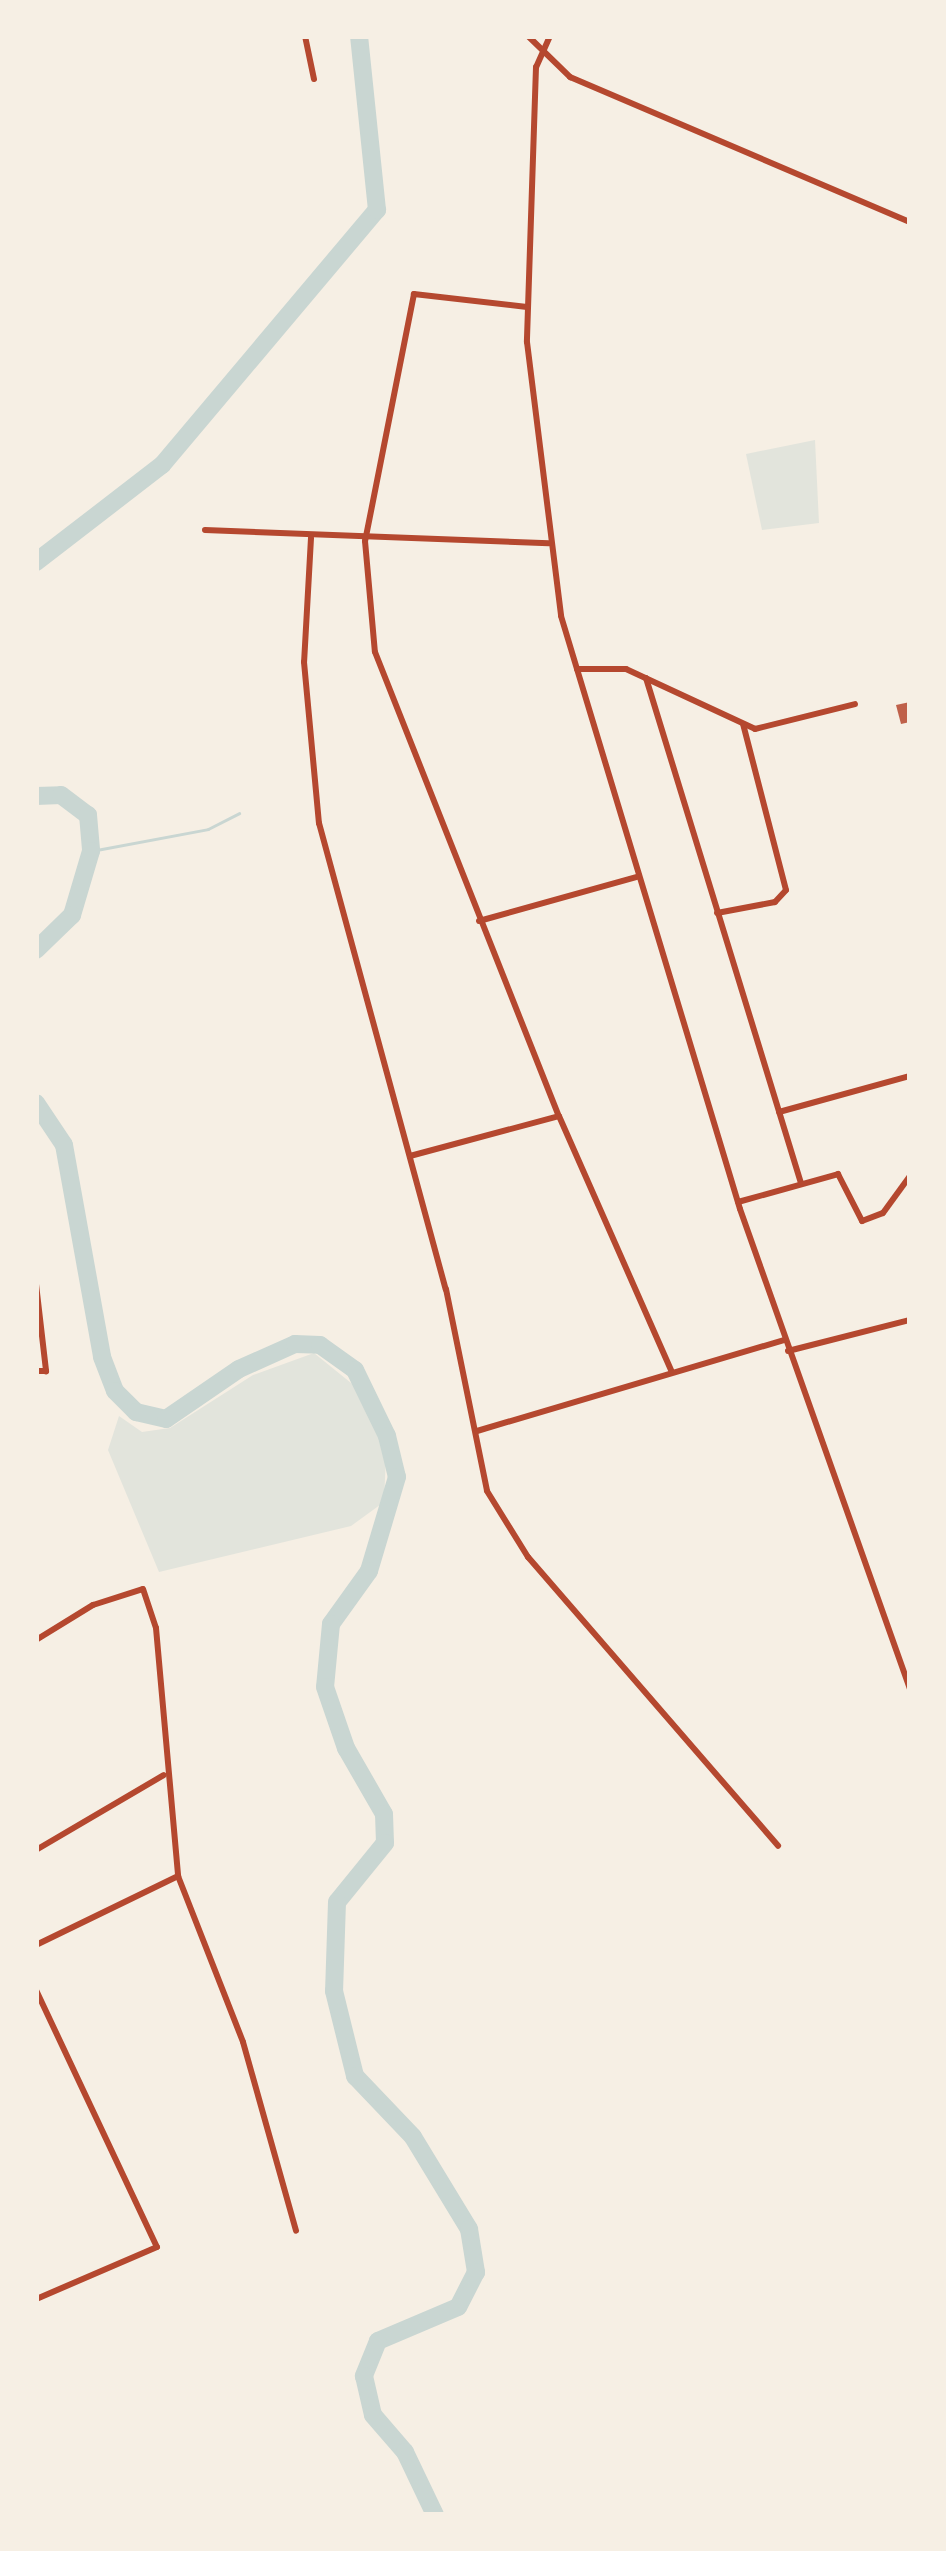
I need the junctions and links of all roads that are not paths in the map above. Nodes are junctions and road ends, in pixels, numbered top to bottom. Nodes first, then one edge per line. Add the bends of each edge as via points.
1 (305, 36) edge
2 (528, 36) edge
3 (550, 36) edge
4 (542, 57) junction
5 (314, 79) dead end
6 (910, 222) edge
7 (527, 307) junction
8 (205, 530) dead end
9 (311, 538) junction
10 (364, 542) junction
11 (549, 543) junction
12 (577, 669) junction
13 (646, 678) junction
14 (854, 704) dead end
15 (742, 721) junction
16 (637, 877) junction
17 (717, 913) junction
18 (479, 921) junction
19 (910, 1076) edge
20 (779, 1112) junction
21 (559, 1116) junction
22 (410, 1156) junction
23 (910, 1176) edge
24 (801, 1183) junction
25 (738, 1202) junction
26 (36, 1285) edge
27 (910, 1320) edge
28 (784, 1340) junction
29 (788, 1351) junction
30 (36, 1371) edge
31 (672, 1372) junction
32 (477, 1431) junction
33 (36, 1640) edge
34 (910, 1688) edge
35 (164, 1775) junction
36 (778, 1846) dead end
37 (36, 1850) edge
38 (178, 1876) junction
39 (36, 1945) edge
40 (36, 1990) edge
41 (296, 2231) dead end
42 (36, 2300) edge

1 - 5 street
2 - 4 street
3 - 4 street
4 - 6 street via 570,77
4 - 7 street
7 - 10 street via 414,294
7 - 11 street
8 - 9 street
9 - 10 street
9 - 22 street via 304,662 320,823
10 - 11 street
10 - 18 street via 375,652
11 - 12 street
12 - 13 street via 626,669
12 - 16 street
13 - 15 street
13 - 17 street
14 - 15 street via 755,729
15 - 17 street via 787,890 775,902
16 - 18 street
16 - 25 street
17 - 20 street
18 - 21 street
19 - 20 street
20 - 24 street
21 - 22 street
21 - 31 street
22 - 32 street
23 - 24 street via 883,1214 862,1221 842,1175
24 - 25 street
25 - 28 street
26 - 30 street via 46,1371
27 - 29 street
28 - 29 street
28 - 31 street
29 - 34 street
31 - 32 street
32 - 36 street via 487,1491 528,1557
33 - 35 street via 93,1605 143,1589 156,1628
35 - 37 street
35 - 38 street
38 - 39 street
38 - 41 street via 243,2042
40 - 42 street via 157,2248

